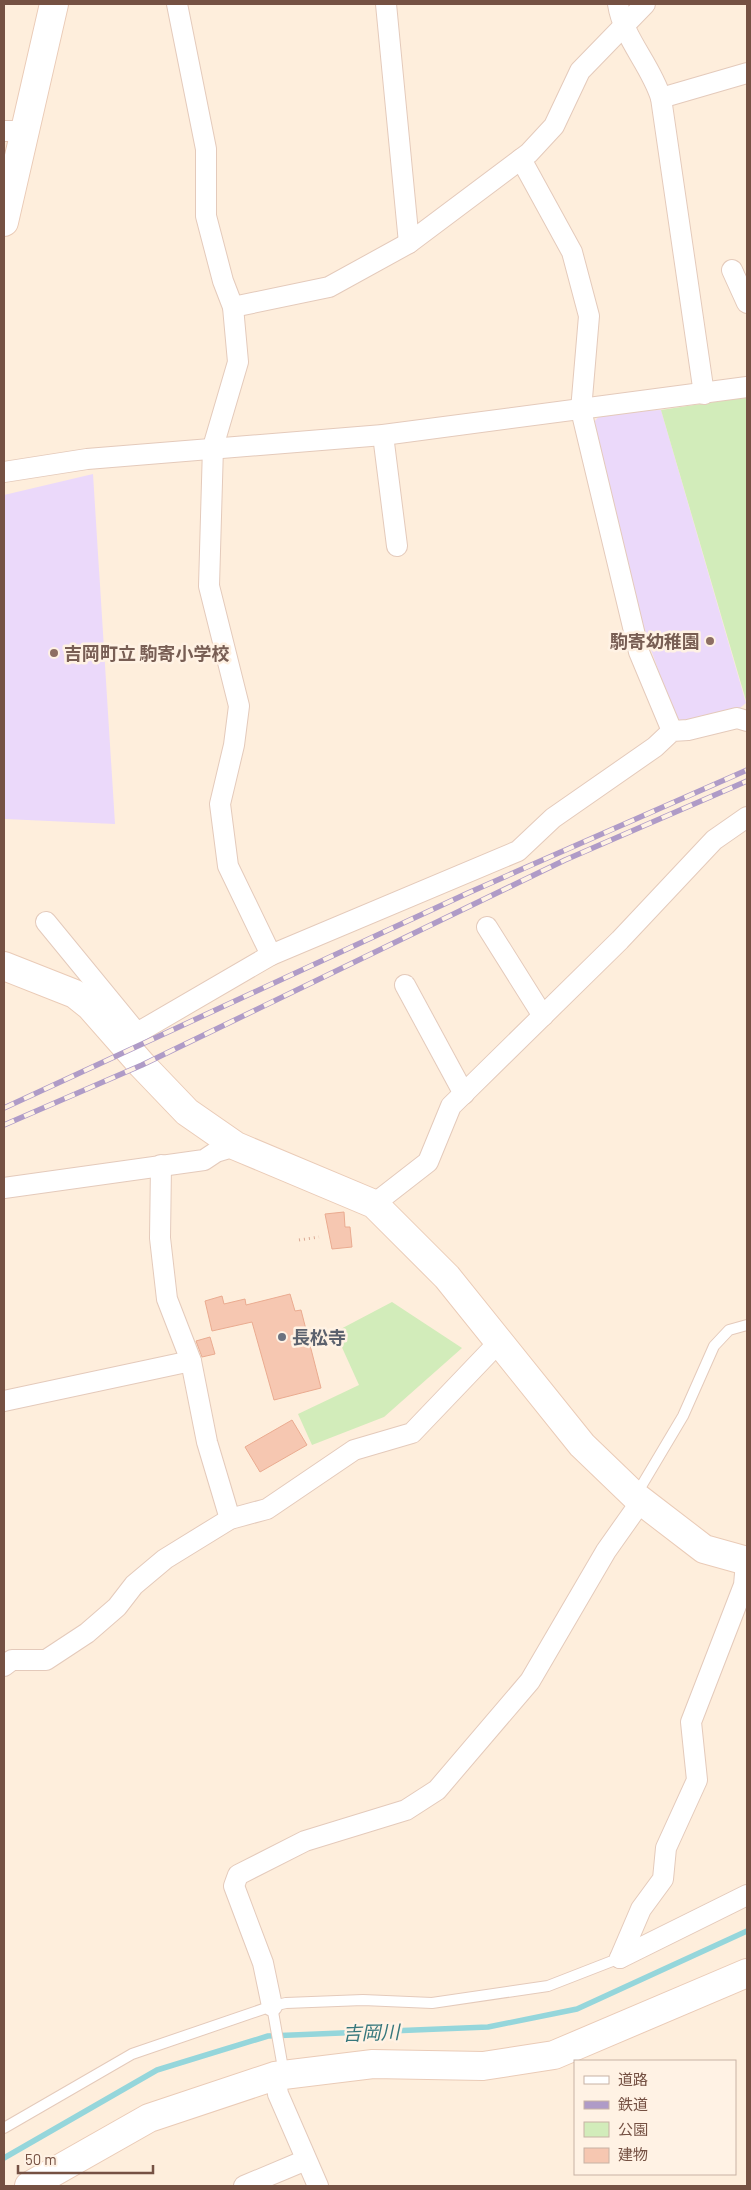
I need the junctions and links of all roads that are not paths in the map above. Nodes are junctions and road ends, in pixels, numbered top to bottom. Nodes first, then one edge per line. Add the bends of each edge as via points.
1 (54, 4) edge
2 (178, 4) edge
3 (386, 4) edge
4 (618, 4) edge
5 (645, 4) edge
6 (624, 26) junction
7 (747, 73) edge
8 (661, 98) junction
9 (14, 131) edge
10 (521, 159) junction
11 (4, 222) edge
12 (410, 243) junction
13 (732, 270) dead end
14 (747, 303) edge
15 (233, 307) junction
16 (747, 387) edge
17 (704, 394) junction
18 (582, 410) junction
19 (383, 435) junction
20 (213, 448) junction
21 (4, 472) edge
22 (397, 546) dead end
23 (747, 721) edge
24 (672, 730) junction
25 (747, 817) edge
26 (46, 922) dead end
27 (486, 927) dead end
28 (271, 956) junction
29 (4, 966) edge
30 (404, 985) dead end
31 (84, 987) junction
32 (543, 1016) junction
33 (464, 1094) junction
34 (236, 1146) junction
35 (161, 1165) junction
36 (4, 1188) edge
37 (374, 1204) junction
38 (747, 1325) edge
39 (500, 1342) junction
40 (191, 1361) junction
41 (4, 1401) edge
42 (639, 1498) junction
43 (230, 1519) junction
44 (747, 1561) edge
45 (4, 1666) edge
46 (747, 1895) edge
47 (620, 1958) junction
48 (747, 1973) edge
49 (273, 2011) junction
50 (280, 2069) junction
51 (4, 2128) edge
52 (306, 2160) junction
53 (29, 2186) edge
54 (244, 2186) edge
55 (318, 2186) edge

1 - 9 street
2 - 15 street via 206,149 206,216
3 - 12 street
4 - 6 street
5 - 6 street
6 - 8 street via 655,79
6 - 10 street via 580,71 554,126
7 - 8 street
8 - 17 street
9 - 11 street
10 - 12 street
10 - 18 street via 572,252 589,316
12 - 15 street via 329,287
13 - 14 street
15 - 20 street via 238,362
16 - 17 street
17 - 18 street
18 - 19 street
18 - 24 street via 639,652
19 - 20 street
19 - 22 street
20 - 21 street via 87,459
20 - 28 street via 210,586 239,706 234,745 220,804 228,866
23 - 24 street via 737,718 688,730
24 - 28 street via 655,747 553,818 518,851
25 - 32 street via 714,840
26 - 31 street
27 - 32 street
28 - 31 street via 137,1033
29 - 31 street
30 - 33 street
31 - 34 street via 90,1006 142,1066 188,1112
32 - 33 street
33 - 37 street via 451,1106 428,1162
34 - 35 street via 216,1152 204,1160
34 - 37 street
35 - 36 street
35 - 40 street via 160,1238 167,1299
37 - 39 street via 446,1277
38 - 42 lane via 729,1330 714,1346 683,1416
39 - 42 street via 582,1445
39 - 43 street via 412,1433 354,1450 267,1509
40 - 41 street
40 - 43 street via 207,1442
42 - 44 street via 704,1549
42 - 49 street via 530,1682 437,1790 406,1810 305,1840 238,1875 234,1886 263,1963
43 - 45 street via 165,1559 134,1585 110,1614 46,1660 12,1660
44 - 47 street via 744,1585 691,1722 697,1780 666,1848 663,1879 642,1908
46 - 47 street
47 - 49 lane via 548,1986 432,2003 363,2000 286,2003
48 - 50 street via 554,2055 483,2066 374,2064
49 - 50 lane
49 - 51 lane via 132,2054
50 - 52 street via 278,2094
50 - 53 street via 149,2118
52 - 54 street
52 - 55 street

